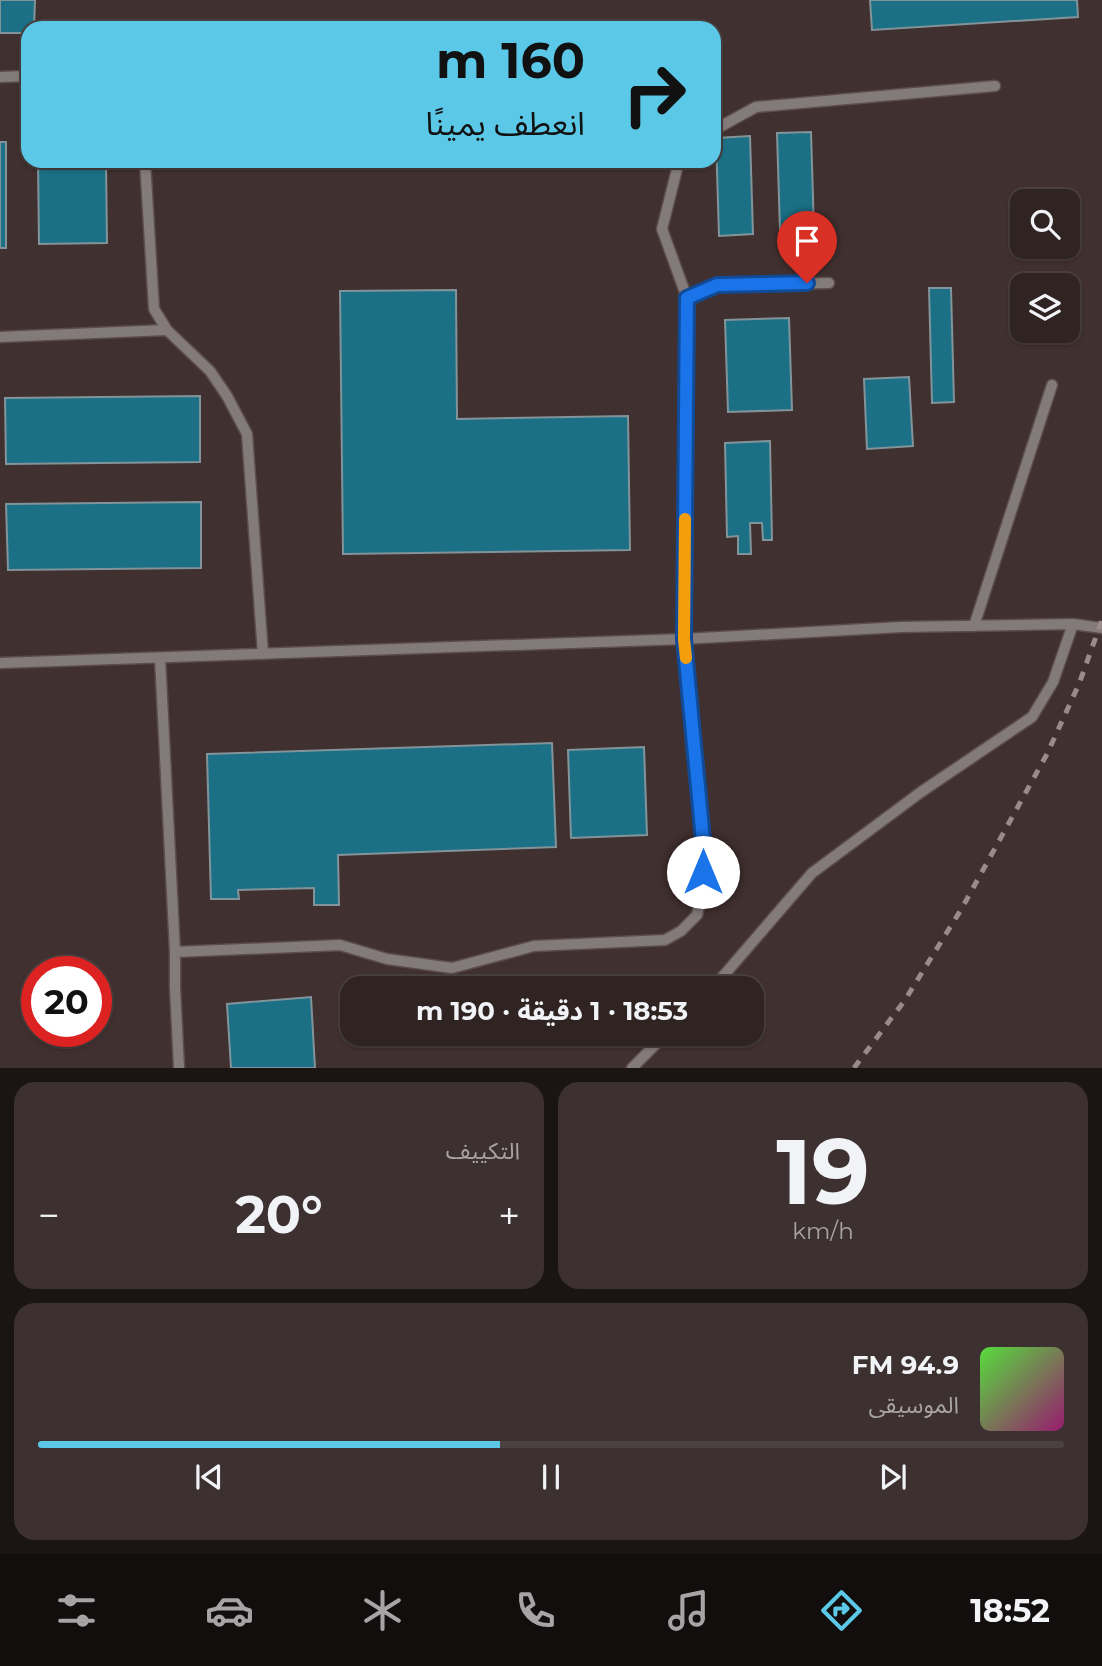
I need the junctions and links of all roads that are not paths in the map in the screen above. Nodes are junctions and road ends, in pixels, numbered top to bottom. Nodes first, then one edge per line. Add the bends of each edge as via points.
1 (21, 76) edge
2 (0, 77) edge
3 (995, 86) dead end
4 (721, 126) edge
5 (145, 168) edge
6 (677, 168) edge
7 (829, 283) dead end
8 (687, 298) junction
9 (167, 330) junction
10 (0, 337) edge
11 (1052, 385) dead end
12 (1073, 624) junction
13 (974, 626) junction
14 (1102, 628) edge
15 (684, 639) junction
16 (263, 654) junction
17 (160, 658) junction
18 (0, 663) edge
19 (175, 952) junction
20 (723, 976) edge
21 (654, 1046) edge
22 (178, 1068) edge
23 (632, 1068) edge

1 - 2 lane
3 - 4 lane via 756,107
5 - 9 lane via 154,309
6 - 8 lane via 662,229
7 - 8 lane via 717,285
8 - 15 lane
9 - 10 lane
9 - 16 lane via 210,372 247,434
11 - 13 lane
12 - 13 lane
12 - 14 lane
12 - 20 lane via 1053,682 1032,717 812,873
13 - 15 lane
15 - 16 lane
15 - 19 lane via 704,851 697,915 681,931 665,940 534,946 452,968 387,959 340,945
16 - 17 lane
17 - 18 lane
17 - 19 lane
19 - 22 lane
21 - 23 lane

